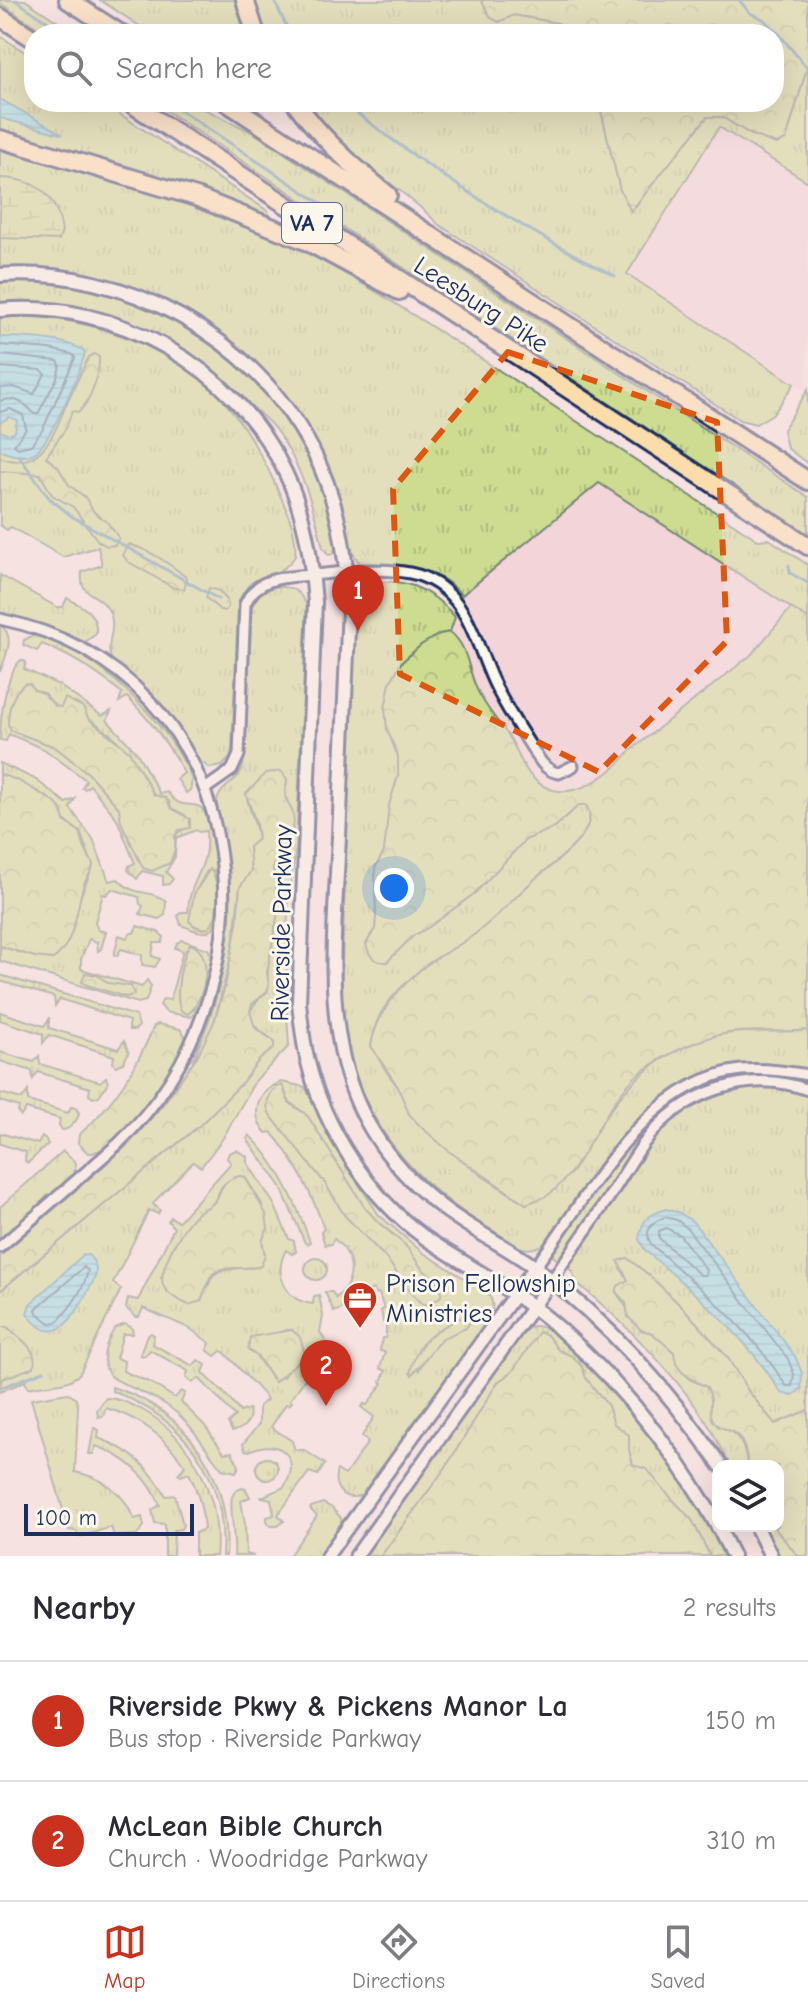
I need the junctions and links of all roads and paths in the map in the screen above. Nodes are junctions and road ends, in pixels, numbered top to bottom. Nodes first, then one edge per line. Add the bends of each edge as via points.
1 (68, 0) edge
2 (245, 0) edge
3 (0, 17) edge
4 (105, 24) edge
5 (253, 24) edge
6 (24, 33) edge
7 (144, 112) edge
8 (242, 112) edge
9 (302, 112) edge
10 (0, 139) edge
11 (468, 258) junction
12 (0, 275) edge
13 (0, 310) edge
14 (495, 343) junction
15 (808, 481) edge
16 (808, 546) edge
17 (347, 573) junction
18 (313, 575) junction
19 (0, 619) edge
20 (573, 766) dead end
21 (205, 789) junction
22 (808, 1075) edge
23 (808, 1090) edge
24 (0, 1247) edge
25 (535, 1267) junction
26 (552, 1280) junction
27 (515, 1294) junction
28 (532, 1307) junction
29 (717, 1460) edge
30 (759, 1532) edge
31 (327, 1556) edge
32 (356, 1556) edge
33 (733, 1556) edge
34 (771, 1556) edge

1 - 4 highway
2 - 5 highway
3 - 6 highway
7 - 14 highway, Leesburg Pike / VA 7
8 - 11 highway, Leesburg Pike / VA 7
9 - 11 highway via 368,179
10 - 14 highway via 196,197 306,241
11 - 15 highway, Leesburg Pike / VA 7
12 - 17 main road, Riverside Parkway via 67,277 126,292 178,314 244,361 291,414 312,448 335,507
13 - 18 main road, Riverside Parkway via 74,314 125,327 173,351 217,382 253,421 285,472 306,530
14 - 16 highway, Leesburg Pike / VA 7
17 - 18 street
17 - 20 street via 412,574 447,592 469,620 500,695 544,767 559,773
17 - 25 main road, Riverside Parkway via 333,970 341,1053 366,1118 399,1166 440,1206
18 - 21 street via 267,581 247,598 239,755 232,770
18 - 27 main road, Riverside Parkway via 299,980 308,1062 330,1120 374,1189 422,1235
19 - 21 street via 50,633 120,674 173,731
21 - 24 street via 220,844 225,915 217,970 199,1028 179,1070 137,1126
22 - 25 street via 759,1069 730,1072 698,1082 666,1101 622,1147
23 - 26 street via 781,1083 740,1083 685,1105 645,1141
25 - 26 main road, Riverside Parkway
25 - 27 street
26 - 28 street
26 - 29 main road, Riverside Parkway via 633,1353
27 - 28 main road, Riverside Parkway
27 - 31 street
28 - 32 street
28 - 33 main road, Riverside Parkway via 580,1349 661,1440
30 - 34 main road

